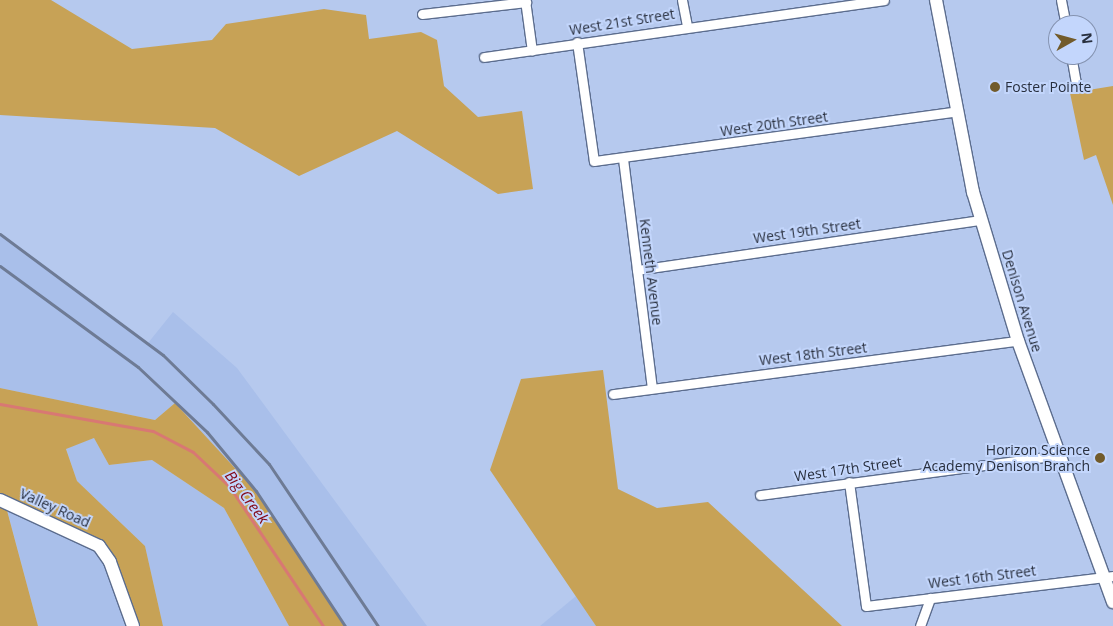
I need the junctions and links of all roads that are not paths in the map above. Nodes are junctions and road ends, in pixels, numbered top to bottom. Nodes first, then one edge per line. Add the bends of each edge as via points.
1 (682, 0) edge
2 (806, 0) edge
3 (884, 0) edge
4 (936, 0) edge
5 (1061, 0) edge
6 (526, 1) edge
7 (808, 10) junction
8 (422, 14) dead end
9 (1064, 15) edge
10 (687, 26) junction
11 (577, 42) junction
12 (532, 52) junction
13 (484, 57) dead end
14 (1073, 65) edge
15 (1076, 84) dead end
16 (957, 111) junction
17 (623, 159) junction
18 (981, 220) junction
19 (637, 270) junction
20 (1018, 341) junction
21 (652, 388) junction
22 (612, 394) dead end
23 (1058, 455) junction
24 (849, 482) junction
25 (760, 495) dead end
26 (0, 500) edge
27 (1108, 576) edge
28 (930, 598) junction
29 (1113, 602) edge
30 (133, 626) edge
31 (920, 626) edge

1 - 10 street
2 - 7 street
3 - 7 street, West 21st Street
4 - 16 main road, Denison Avenue
5 - 9 street
6 - 8 street
6 - 12 street
7 - 10 street, West 21st Street
10 - 11 street, West 21st Street
11 - 12 street, West 21st Street
11 - 17 street, West 20th Street via 594,161
12 - 13 street, West 21st Street
14 - 15 street
16 - 17 street, West 20th Street
16 - 18 main road, Denison Avenue
17 - 19 street, Kenneth Avenue
18 - 19 street, West 19th Street
18 - 20 main road, Denison Avenue
19 - 21 street, Kenneth Avenue
20 - 21 street, West 18th Street
20 - 23 main road, Denison Avenue
21 - 22 street, West 18th Street
23 - 24 street, West 17th Street
23 - 27 main road, Denison Avenue
24 - 25 street, West 17th Street
24 - 28 street, West 16th Street via 866,606
26 - 30 main road, Valley Road via 99,546 110,562
27 - 28 street, West 16th Street
27 - 29 main road, Denison Avenue
28 - 31 street

